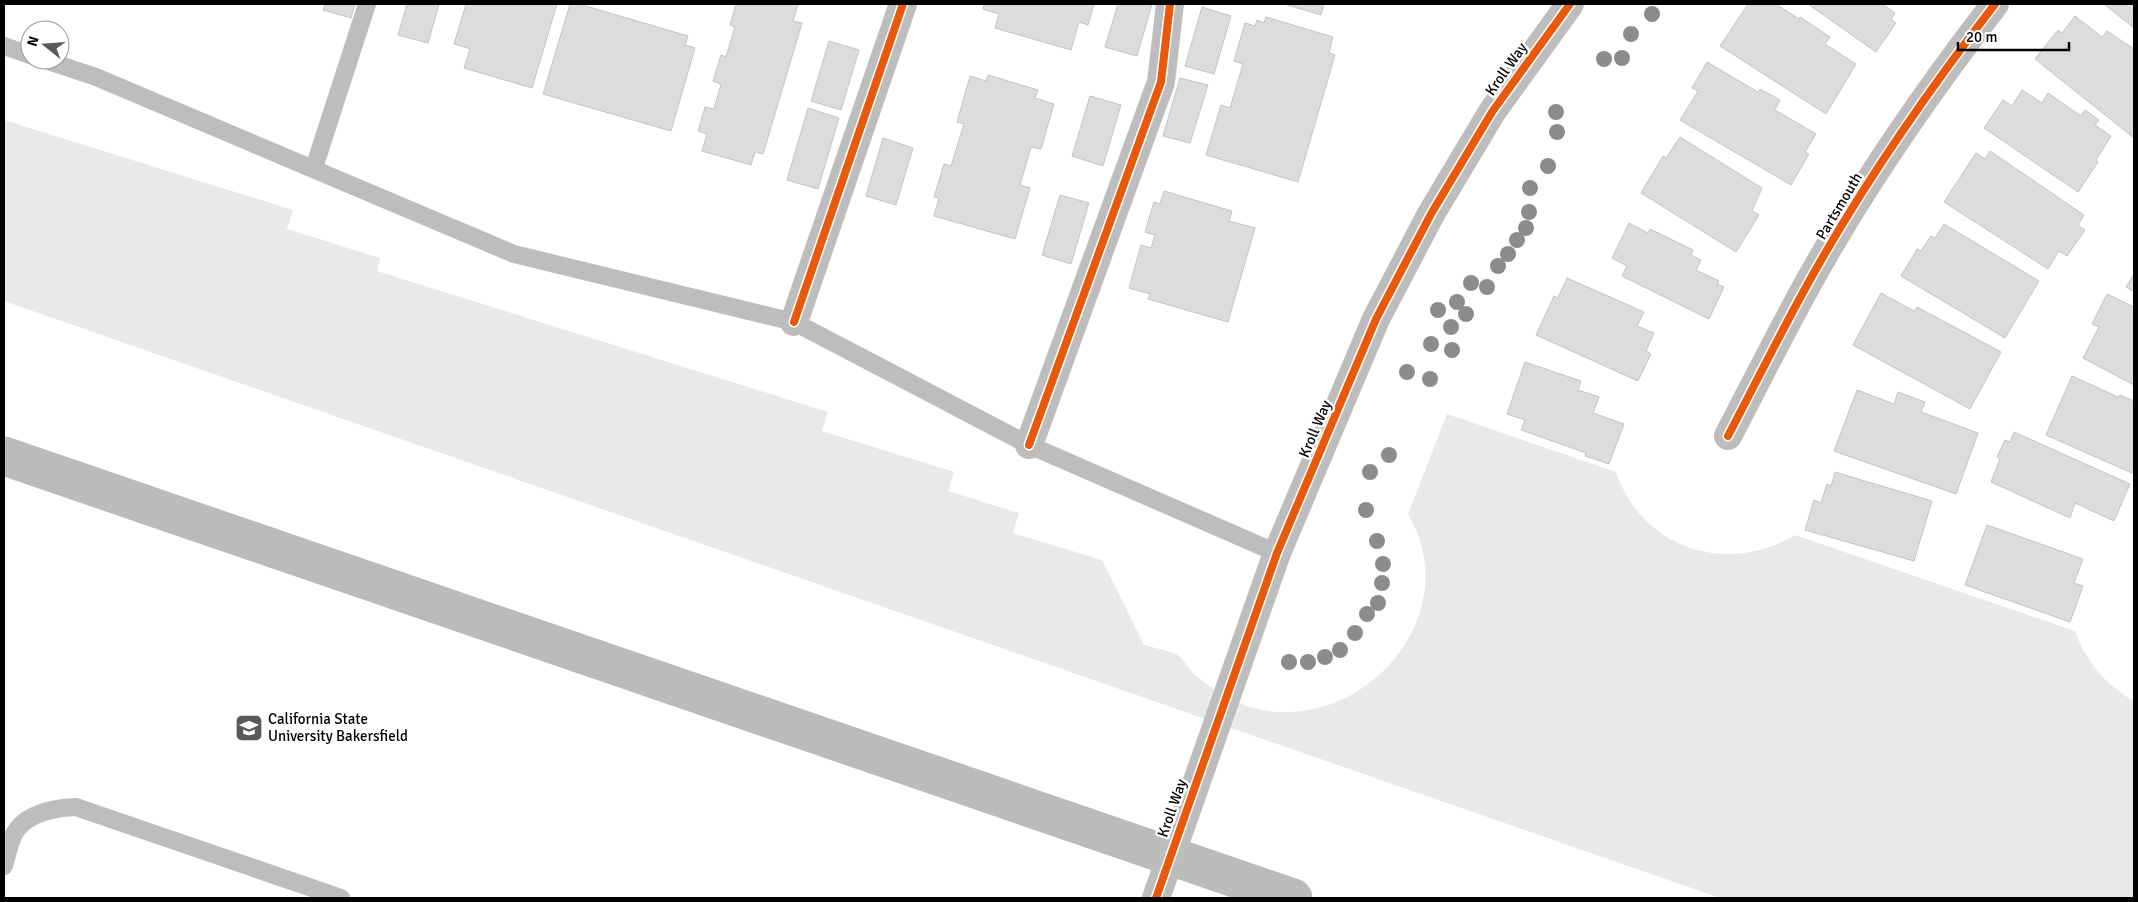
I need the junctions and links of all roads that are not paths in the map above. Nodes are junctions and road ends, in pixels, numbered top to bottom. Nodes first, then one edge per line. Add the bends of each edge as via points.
1 (367, 4) edge
2 (903, 4) edge
3 (1170, 4) edge
4 (1570, 4) edge
5 (1995, 4) edge
6 (4, 46) edge
7 (20, 52) edge
8 (70, 68) edge
9 (314, 168) junction
10 (794, 322) junction
11 (1728, 436) dead end
12 (1030, 445) junction
13 (1277, 553) junction
14 (4, 866) edge
15 (341, 898) edge
16 (1156, 898) edge

1 - 9 lane
2 - 10 street
3 - 12 street via 1161,82
4 - 13 street, Kroll Way via 1492,112 1431,214 1376,319
5 - 11 street, Partsmouth via 1886,155 1800,297
6 - 7 lane
8 - 9 lane
9 - 10 lane via 514,254
10 - 12 lane
12 - 13 lane
13 - 16 street, Kroll Way
14 - 15 lane via 14,834 26,822 43,812 76,808

